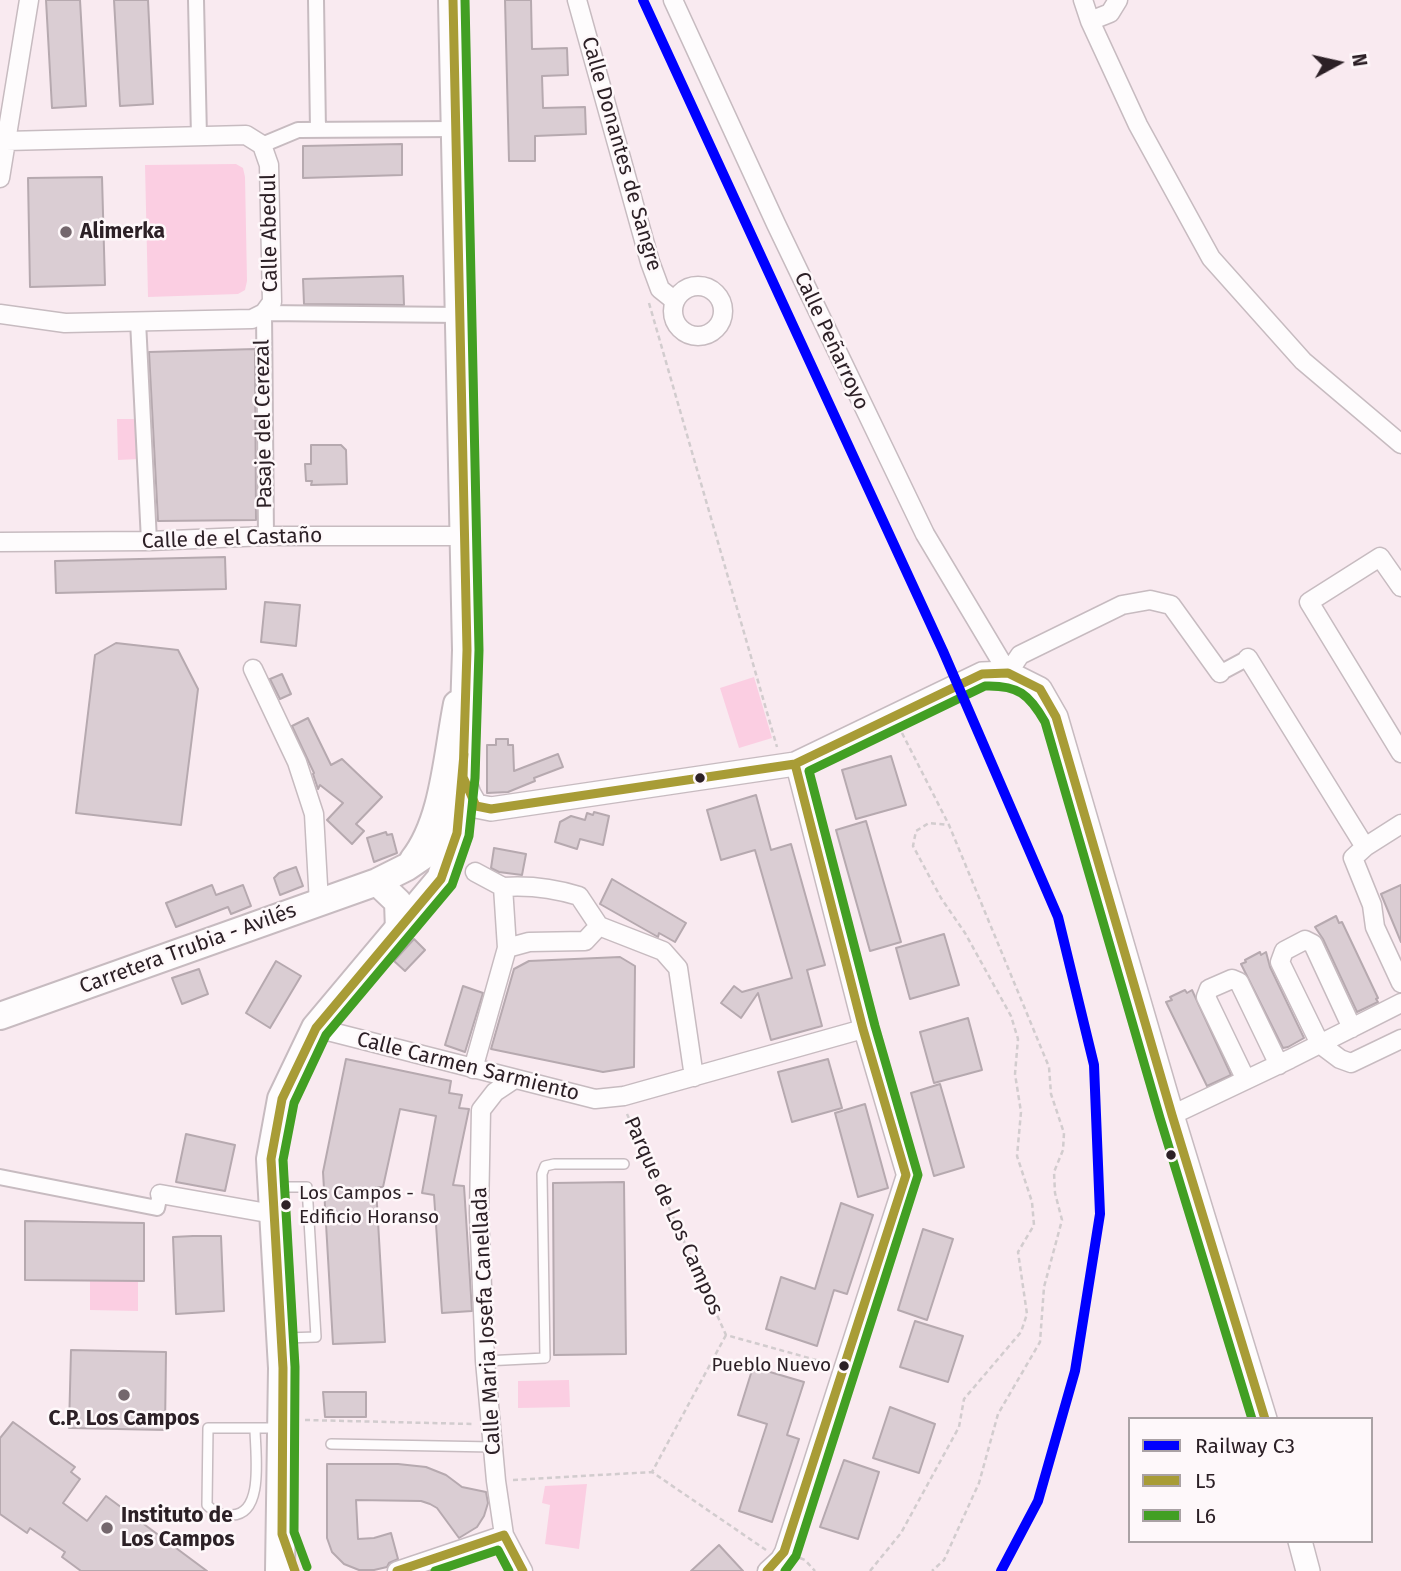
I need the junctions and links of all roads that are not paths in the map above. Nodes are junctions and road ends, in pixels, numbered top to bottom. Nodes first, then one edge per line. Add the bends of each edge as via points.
1 (29, 0) edge
2 (196, 0) edge
3 (316, 0) edge
4 (453, 0) edge
5 (576, 0) edge
6 (673, 0) edge
7 (1083, 0) edge
8 (1118, 0) edge
9 (1090, 21) junction
10 (455, 129) junction
11 (318, 130) junction
12 (199, 137) junction
13 (6, 141) junction
14 (262, 145) junction
15 (0, 178) edge
16 (675, 301) dead end
17 (264, 313) junction
18 (0, 314) edge
19 (460, 316) junction
20 (138, 321) junction
21 (1401, 444) edge
22 (266, 536) junction
23 (464, 536) junction
24 (149, 541) junction
25 (0, 542) edge
26 (1401, 587) edge
27 (467, 650) junction
28 (1248, 658) joint
29 (254, 668) dead end
30 (1008, 673) junction
31 (1220, 673) joint
32 (1401, 753) edge
33 (789, 765) junction
34 (463, 777) junction
35 (491, 809) junction
36 (1401, 824) edge
37 (457, 833) junction
38 (1359, 853) junction
39 (407, 867) junction
40 (475, 872) dead end
41 (377, 882) junction
42 (503, 887) junction
43 (428, 896) junction
44 (319, 903) junction
45 (598, 926) junction
46 (399, 930) junction
47 (507, 948) junction
48 (1401, 983) edge
49 (1401, 1003) edge
50 (0, 1016) edge
51 (316, 1028) junction
52 (1353, 1028) junction
53 (863, 1029) junction
54 (1401, 1039) edge
55 (1320, 1044) junction
56 (1279, 1065) junction
57 (474, 1069) junction
58 (694, 1077) junction
59 (513, 1080) junction
60 (1246, 1080) junction
61 (1172, 1115) junction
62 (624, 1164) dead end
63 (0, 1177) edge
64 (160, 1194) joint
65 (273, 1201) junction
66 (281, 1339) junction
67 (485, 1361) junction
68 (1264, 1417) edge
69 (283, 1424) junction
70 (255, 1428) junction
71 (331, 1444) dead end
72 (493, 1447) junction
73 (282, 1534) junction
74 (504, 1535) junction
75 (1301, 1543) edge
76 (773, 1565) edge
77 (280, 1571) edge
78 (295, 1571) edge
79 (397, 1571) edge
80 (523, 1571) edge
81 (1308, 1571) edge

1 - 13 street
2 - 12 street
3 - 11 street
4 - 10 main road
5 - 16 street, Calle Donantes de Sangre via 650,262 660,289
6 - 30 street, Calle Peñarroyo via 925,534
7 - 9 street
8 - 9 street via 1110,13
9 - 21 street via 1138,125 1211,258 1303,360
10 - 11 street
10 - 19 main road
11 - 14 street via 298,130
12 - 13 street, Calle Abedul
12 - 14 street, Calle Abedul via 246,135
13 - 15 street
14 - 17 street, Calle Abedul via 269,165 272,302
17 - 19 street
17 - 20 street, Calle Abedul via 252,319
17 - 22 street, Pasaje del Cerezal
18 - 20 street, Calle Abedul via 65,323
19 - 23 main road
20 - 24 street
22 - 23 street, Calle de el Castaño
22 - 24 street, Calle de el Castaño
23 - 27 main road
24 - 25 street, Calle de el Castaño
26 - 32 street via 1380,558 1309,602
27 - 34 main road
27 - 39 main road via 435,821
28 - 31 street
28 - 38 street
29 - 44 street via 297,762 314,814
30 - 31 street via 1020,655 1122,605 1150,600 1171,606
30 - 33 street via 982,674
30 - 61 street via 1040,690 1056,717
33 - 35 street
33 - 53 street
34 - 35 street via 476,806
34 - 37 main road
35 - 37 street
36 - 38 street
37 - 39 main road, Carretera Trubia - Avilés
37 - 43 main road via 441,878
38 - 48 street via 1375,927
39 - 41 main road, Carretera Trubia - Avilés
39 - 43 main road via 424,872 430,881
40 - 42 street
41 - 44 main road, Carretera Trubia - Avilés
41 - 46 main road via 398,902
42 - 45 street via 552,888 579,896
42 - 47 street
43 - 46 main road
44 - 50 main road, Carretera Trubia - Avilés
45 - 47 street via 585,941 529,942
45 - 58 street via 663,951 678,968
46 - 51 main road
47 - 57 street
49 - 52 street
51 - 57 street, Calle Carmen Sarmiento
51 - 65 main road via 282,1099 271,1159
52 - 55 street
52 - 55 street via 1313,944 1305,940 1294,945 1284,951 1280,962
53 - 58 street, Calle Carmen Sarmiento
53 - 76 street via 906,1175
54 - 55 street via 1351,1063
55 - 56 street
56 - 60 street
56 - 60 street via 1239,982 1219,983 1206,997
57 - 59 street, Calle Carmen Sarmiento
58 - 59 street, Calle Carmen Sarmiento via 595,1099
59 - 67 street, Calle Maria Josefa Canellada via 495,1092 481,1110 479,1213
60 - 61 street
61 - 68 street
62 - 67 lane via 545,1166 545,1358
63 - 64 street via 157,1208
64 - 65 street
65 - 66 main road
65 - 66 lane via 307,1187 316,1336
66 - 69 main road
67 - 72 street, Calle Maria Josefa Canellada
69 - 70 lane
69 - 73 main road
70 - 70 lane via 208,1428 207,1505 214,1512 240,1515 249,1509 255,1492
71 - 72 lane
72 - 74 street, Calle Maria Josefa Canellada
73 - 77 main road
73 - 78 street
74 - 79 street
74 - 80 street, Calle Maria Josefa Canellada
75 - 81 street

